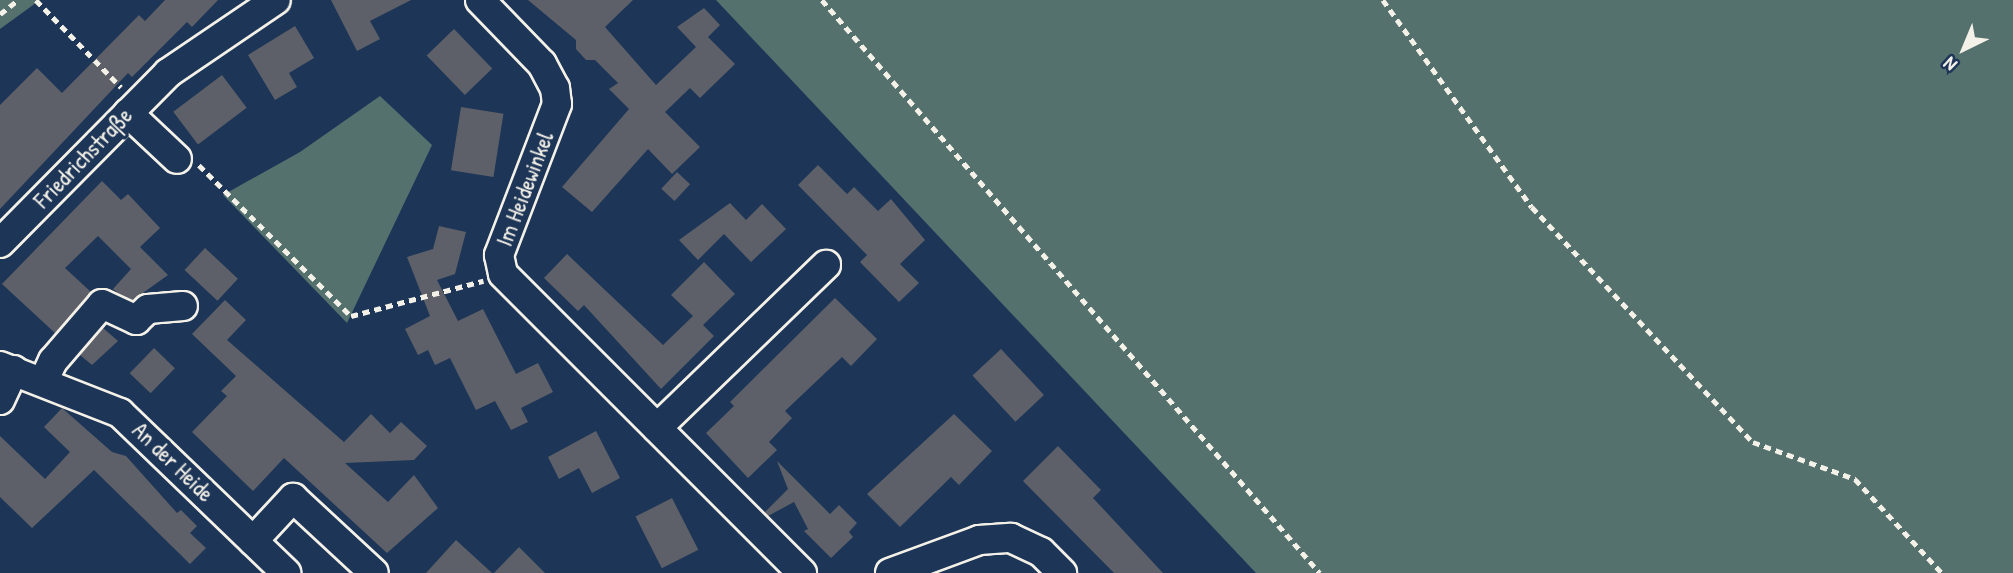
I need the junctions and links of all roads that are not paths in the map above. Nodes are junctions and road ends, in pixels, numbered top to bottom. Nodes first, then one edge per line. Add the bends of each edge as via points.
1 (276, 0) edge
2 (480, 0) edge
3 (133, 108) junction
4 (177, 159) dead end
5 (0, 243) edge
6 (825, 265) dead end
7 (183, 306) dead end
8 (7, 368) edge
9 (44, 380) junction
10 (0, 400) edge
11 (657, 428) junction
12 (253, 541) junction
13 (286, 573) edge
14 (374, 573) edge
15 (802, 573) edge
16 (890, 573) edge
17 (1062, 573) edge

1 - 3 street via 206,44
2 - 11 street, Im Heidewinkel via 542,64 569,102 499,255 503,274
3 - 4 street
3 - 5 street, Friedrichstraße
6 - 11 street
7 - 9 street via 148,309 136,320 102,304 53,361
8 - 9 street, An der Heide
8 - 10 street
9 - 12 street, An der Heide via 129,420
11 - 15 street, Im Heidewinkel
12 - 13 street, An der Heide
12 - 14 street via 293,498
16 - 17 street via 979,540 1011,538 1041,552

